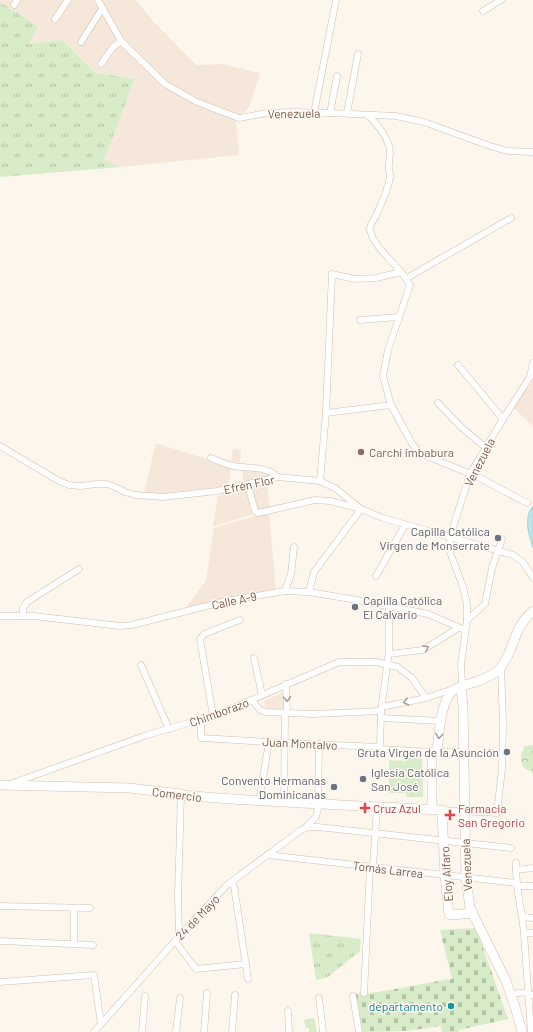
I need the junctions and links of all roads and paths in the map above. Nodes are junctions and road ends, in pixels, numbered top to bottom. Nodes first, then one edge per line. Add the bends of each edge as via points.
1 (68, 0) edge
2 (98, 0) edge
3 (336, 0) edge
4 (501, 0) edge
5 (102, 8) junction
6 (482, 11) dead end
7 (55, 19) dead end
8 (121, 41) junction
9 (82, 42) dead end
10 (358, 54) dead end
11 (101, 64) dead end
12 (337, 76) dead end
13 (314, 112) junction
14 (330, 113) junction
15 (347, 113) junction
16 (369, 116) junction
17 (533, 152) edge
18 (512, 218) dead end
19 (401, 272) junction
20 (406, 278) junction
21 (399, 317) junction
22 (360, 320) dead end
23 (533, 363) edge
24 (458, 365) dead end
25 (438, 403) dead end
26 (391, 405) junction
27 (326, 413) junction
28 (503, 420) junction
29 (0, 446) edge
30 (486, 448) junction
31 (212, 458) dead end
32 (470, 474) junction
33 (278, 477) junction
34 (320, 481) junction
35 (248, 485) junction
36 (527, 503) dead end
37 (361, 509) junction
38 (405, 525) junction
39 (450, 537) junction
40 (502, 539) dead end
41 (294, 547) dead end
42 (498, 550) junction
43 (79, 569) dead end
44 (376, 576) dead end
45 (533, 578) edge
46 (285, 591) junction
47 (309, 592) junction
48 (389, 607) junction
49 (533, 612) edge
50 (0, 616) edge
51 (23, 616) junction
52 (240, 620) dead end
53 (467, 620) junction
54 (456, 629) junction
55 (465, 630) junction
56 (389, 653) junction
57 (254, 658) dead end
58 (376, 662) junction
59 (387, 664) junction
60 (141, 666) dead end
61 (501, 667) junction
62 (286, 684) junction
63 (460, 687) junction
64 (262, 695) junction
65 (426, 698) junction
66 (252, 700) junction
67 (382, 709) junction
68 (286, 713) junction
69 (213, 716) junction
70 (381, 718) junction
71 (201, 720) junction
72 (441, 721) junction
73 (169, 728) junction
74 (269, 742) junction
75 (285, 743) junction
76 (319, 744) junction
77 (380, 748) junction
78 (434, 752) junction
79 (463, 752) junction
80 (37, 774) junction
81 (0, 785) edge
82 (36, 786) junction
83 (181, 795) junction
84 (259, 802) junction
85 (284, 803) junction
86 (318, 804) junction
87 (377, 806) junction
88 (432, 810) junction
89 (442, 810) junction
90 (464, 811) junction
91 (318, 827) junction
92 (302, 830) junction
93 (375, 834) junction
94 (444, 840) junction
95 (464, 842) junction
96 (511, 848) dead end
97 (275, 849) junction
98 (267, 855) junction
99 (281, 857) junction
100 (371, 867) junction
101 (533, 868) edge
102 (445, 876) junction
103 (466, 878) junction
104 (231, 882) junction
105 (518, 884) junction
106 (533, 886) edge
107 (0, 906) edge
108 (74, 908) junction
109 (90, 908) dead end
110 (472, 912) junction
111 (523, 917) junction
112 (533, 918) edge
113 (524, 933) junction
114 (533, 933) edge
115 (176, 938) junction
116 (0, 941) edge
117 (74, 944) junction
118 (93, 945) dead end
119 (246, 964) junction
120 (248, 980) dead end
121 (0, 982) edge
122 (206, 993) dead end
123 (364, 993) dead end
124 (511, 994) junction
125 (530, 994) edge
126 (235, 995) dead end
127 (145, 996) dead end
128 (353, 996) dead end
129 (180, 998) dead end
130 (319, 998) dead end
131 (288, 1011) dead end
132 (100, 1024) junction
133 (94, 1032) edge
134 (142, 1032) edge
135 (176, 1032) edge
136 (204, 1032) edge
137 (232, 1032) edge
138 (289, 1032) edge
139 (323, 1032) edge
140 (359, 1032) edge
141 (522, 1032) edge
142 (530, 1032) edge

1 - 7 street
2 - 5 street, Venezuela
3 - 13 street
4 - 6 street
5 - 8 street, Venezuela
5 - 9 street
8 - 11 street via 113,47
8 - 13 street, Venezuela via 165,84 197,102 239,118 267,113
10 - 15 street
12 - 14 street
13 - 14 street, Venezuela
14 - 15 street, Venezuela
15 - 16 street, Venezuela
16 - 17 street, Venezuela via 396,116 424,122 507,151
16 - 19 street via 383,132 390,152 388,185 370,229 379,246
18 - 20 street
19 - 20 street
19 - 27 street via 376,278 355,279 332,274
20 - 21 street via 410,285
21 - 22 street
21 - 26 street via 383,376
23 - 28 street, Venezuela via 530,377
24 - 28 street
25 - 30 street
26 - 27 street
26 - 32 street via 418,451
27 - 34 street
28 - 30 street, Venezuela
29 - 35 street, Efrén Flor via 69,485 107,484 135,495 163,497
30 - 32 street, Venezuela
31 - 33 street via 234,466 266,470
32 - 36 street
32 - 39 street, Venezuela
33 - 34 street, Efrén Flor
33 - 35 street, Efrén Flor
34 - 37 street, Efrén Flor via 335,488
35 - 37 street via 255,511 258,513 315,500
37 - 38 street, Efrén Flor
37 - 47 street via 314,572
38 - 39 street, Efrén Flor
38 - 44 street
39 - 42 street, Efrén Flor
39 - 53 street, Venezuela via 450,552 467,598
40 - 42 street
41 - 46 street via 291,574
42 - 45 street, Efrén Flor via 518,558 527,566
42 - 53 street via 485,604
43 - 51 street via 27,602
46 - 47 street, Calle A-9
46 - 51 street, Calle A-9 via 226,601 126,626
47 - 48 street, Calle A-9
48 - 54 street, Calle A-9 via 428,614
48 - 56 street
49 - 61 street via 524,619 518,629
50 - 51 street, Calle A-9
52 - 69 street via 204,634 200,639
53 - 55 street, Venezuela
54 - 55 street, Calle A-9
56 -> 54 street via 423,650
55 - 63 street, Venezuela
56 - 58 street
56 - 59 street
57 - 64 street
58 - 59 street, Chimborazo
58 - 62 street, Chimborazo via 339,662
59 - 65 street, Chimborazo via 398,667 408,674
59 - 67 street
60 - 73 street
61 - 63 street via 489,676
61 - 90 street, Comercio via 502,769 497,813
62 - 64 street, Chimborazo
62 -> 68 street
63 - 65 street
63 - 72 street via 450,693
63 - 79 street, Venezuela via 463,706
64 - 66 street, Chimborazo
65 -> 67 street
66 - 68 street via 263,712
66 - 69 street, Chimborazo
67 - 68 street
67 - 70 street
68 - 75 street
69 - 71 street, Chimborazo
70 - 72 street
70 - 77 street
71 - 73 street, Chimborazo
71 - 74 street, Juan Montalvo via 201,738
72 -> 78 street
73 - 80 street, Chimborazo
74 - 75 street, Juan Montalvo
74 - 84 street
75 - 76 street, Juan Montalvo
75 - 85 street
76 - 77 street, Juan Montalvo
76 - 86 street
77 - 78 street, Juan Montalvo
78 - 79 street, Juan Montalvo
78 - 88 street
79 - 90 street, Venezuela
80 - 81 street, Chimborazo
80 - 82 street via 34,780
81 - 82 street, Comercio
82 - 83 street, Comercio via 129,788
83 - 84 street, Comercio
83 - 115 street
84 - 85 street, Comercio
85 - 86 street, Comercio
86 - 87 street, Comercio
86 - 91 street
86 - 92 street via 316,817
87 - 88 street, Comercio
87 - 93 street
88 - 89 street, Comercio
89 - 90 street, Comercio
89 - 94 street, Eloy Alfaro
90 - 95 street, Venezuela
91 - 92 street, 24 de Mayo
91 - 93 street, 24 de Mayo
92 - 97 street, 24 de Mayo
93 - 94 street, 24 de Mayo
93 - 100 street
94 - 95 street, 24 de Mayo
94 - 102 street, Eloy Alfaro
95 - 96 street, 24 de Mayo
95 - 103 street, Venezuela
97 - 98 street, 24 de Mayo
97 - 99 street
98 - 99 street, Tomás Larrea
98 - 104 street, 24 de Mayo
99 - 100 street, Tomás Larrea
100 - 102 street, Tomás Larrea
100 - 123 street
101 - 105 street via 516,867
102 - 103 street, Tomás Larrea
102 - 110 street, Eloy Alfaro via 449,914
103 - 105 street, Tomás Larrea
103 - 110 street, Venezuela
104 - 115 street, 24 de Mayo
104 - 119 street via 234,886
105 - 106 street, Tomás Larrea
105 - 111 street
107 - 108 street
108 - 109 street
108 - 117 street
110 - 124 street, Venezuela
111 - 112 street
111 - 113 street
113 - 114 street
113 - 125 street
115 - 119 street via 196,969
115 - 132 street, 24 de Mayo
116 - 117 street
117 - 118 street
119 - 120 street
121 - 132 street via 94,975
122 - 136 street
124 - 125 street
124 - 141 street, Venezuela
125 - 142 street
126 - 137 street
127 - 134 street
128 - 140 street
129 - 135 street
130 - 139 street
131 - 138 street
132 - 133 street, 24 de Mayo

